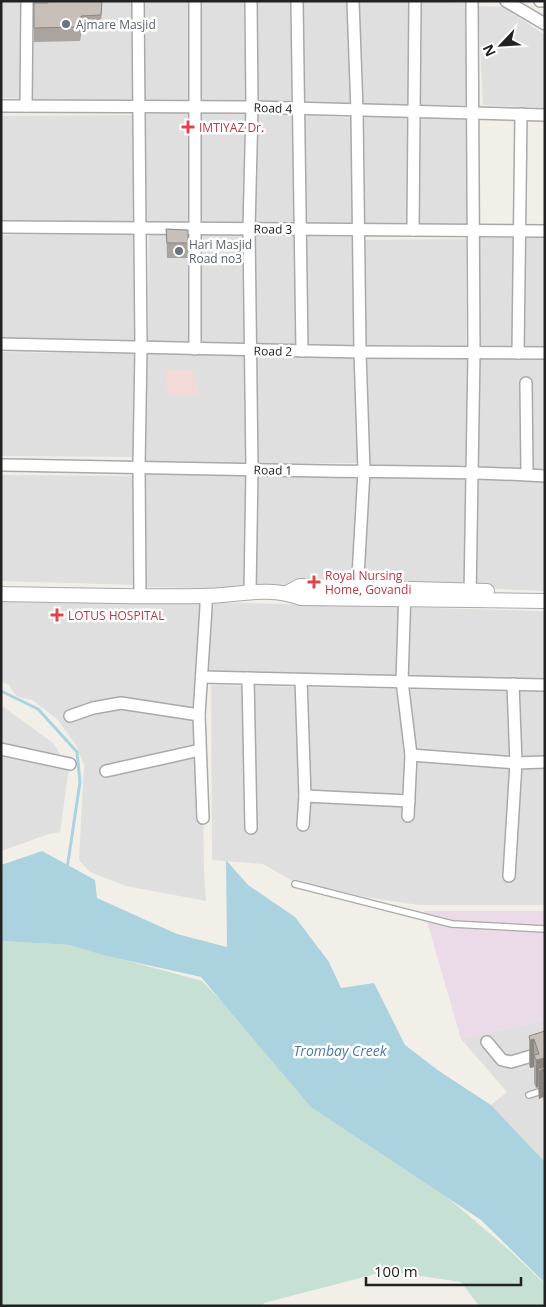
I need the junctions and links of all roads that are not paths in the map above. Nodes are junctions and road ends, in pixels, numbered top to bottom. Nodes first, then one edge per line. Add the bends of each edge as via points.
1 (27, 1) edge
2 (138, 1) edge
3 (195, 1) edge
4 (251, 1) edge
5 (297, 1) edge
6 (353, 1) edge
7 (414, 1) edge
8 (472, 1) edge
9 (506, 1) edge
10 (540, 1) edge
11 (545, 2) edge
12 (545, 24) edge
13 (1, 106) edge
14 (26, 106) junction
15 (139, 107) junction
16 (196, 107) junction
17 (252, 107) junction
18 (299, 109) junction
19 (358, 111) junction
20 (413, 112) junction
21 (472, 112) junction
22 (521, 114) junction
23 (545, 115) edge
24 (1, 227) edge
25 (139, 228) junction
26 (195, 229) junction
27 (249, 229) junction
28 (300, 230) junction
29 (358, 230) junction
30 (413, 230) junction
31 (473, 231) junction
32 (520, 231) junction
33 (545, 231) edge
34 (1, 344) edge
35 (141, 348) junction
36 (195, 349) junction
37 (252, 350) junction
38 (302, 351) junction
39 (360, 352) junction
40 (474, 353) junction
41 (518, 353) junction
42 (545, 353) edge
43 (526, 383) dead end
44 (1, 465) edge
45 (139, 466) junction
46 (252, 469) junction
47 (364, 471) junction
48 (471, 472) junction
49 (526, 474) junction
50 (545, 476) edge
51 (250, 592) junction
52 (545, 592) edge
53 (357, 593) junction
54 (1, 594) edge
55 (405, 594) junction
56 (140, 595) junction
57 (206, 596) junction
58 (470, 596) junction
59 (545, 601) edge
60 (202, 676) junction
61 (248, 678) junction
62 (301, 680) junction
63 (402, 682) junction
64 (513, 684) junction
65 (545, 685) edge
66 (199, 715) junction
67 (70, 716) dead end
68 (1, 750) edge
69 (200, 750) junction
70 (411, 754) junction
71 (516, 762) junction
72 (545, 762) edge
73 (70, 764) dead end
74 (106, 771) dead end
75 (304, 796) junction
76 (409, 801) junction
77 (408, 816) dead end
78 (203, 818) dead end
79 (303, 825) dead end
80 (252, 828) dead end
81 (509, 876) dead end
82 (295, 884) dead end
83 (545, 929) edge
84 (487, 1042) dead end
85 (545, 1052) edge
86 (545, 1090) edge
87 (529, 1095) dead end

1 - 14 street
2 - 15 street
3 - 16 street
4 - 17 street
5 - 18 street
6 - 19 street
7 - 20 street
8 - 21 street
9 - 12 street
10 - 11 street
13 - 14 street, Road 4
14 - 15 street, Road 4
15 - 16 street, Road 4
15 - 25 street
16 - 17 street, Road 4
16 - 26 street
17 - 18 street, Road 4
17 - 27 street
18 - 19 street, Road 4
18 - 28 street
19 - 20 street, Road 4
19 - 29 street
20 - 21 street, Road 4
20 - 30 street
21 - 22 street, Road 4
21 - 31 street
22 - 23 street, Road 4
22 - 32 street
24 - 25 street, Road 3
25 - 26 street, Road 3
25 - 35 street
26 - 27 street, Road 3
26 - 36 street
27 - 28 street, Road 3
27 - 37 street
28 - 29 street, Road 3
28 - 38 street
29 - 30 street, Road 3
29 - 39 street
30 - 31 street, Road 3
31 - 32 street, Road 3
31 - 40 street
32 - 33 street, Road 3
32 - 41 street
34 - 35 street, Road 2
35 - 36 street, Road 2
35 - 45 street
36 - 37 street, Road 2
37 - 38 street, Road 2
37 - 46 street
38 - 39 street, Road 2
39 - 40 street, Road 2
39 - 47 street
40 - 41 street, Road 2
40 - 48 street
41 - 42 street, Road 2
43 - 49 street
44 - 45 street, Road 1
45 - 46 street, Road 1
45 - 56 street
46 - 47 street, Road 1
46 - 51 street
47 - 48 street, Road 1
47 - 53 street
48 - 49 street, Road 1
48 - 58 street
49 - 50 street, Road 1
51 - 53 street via 287,593 300,586
51 - 57 street
52 - 58 street
53 - 55 street
54 - 56 street
55 - 58 street
55 - 63 street
56 - 57 street
57 - 60 street
58 - 59 street
60 - 61 street
60 - 66 street
61 - 62 street
61 - 80 street
62 - 63 street
62 - 75 street
63 - 64 street
63 - 70 street
64 - 65 street
64 - 71 street
66 - 67 street via 121,703
66 - 69 street
68 - 73 street
69 - 74 street
69 - 78 street
70 - 71 street
70 - 76 street
71 - 72 street
71 - 81 street
75 - 76 street
75 - 79 street
76 - 77 street
82 - 83 lane via 452,924
84 - 85 street via 502,1060 511,1062
86 - 87 lane

